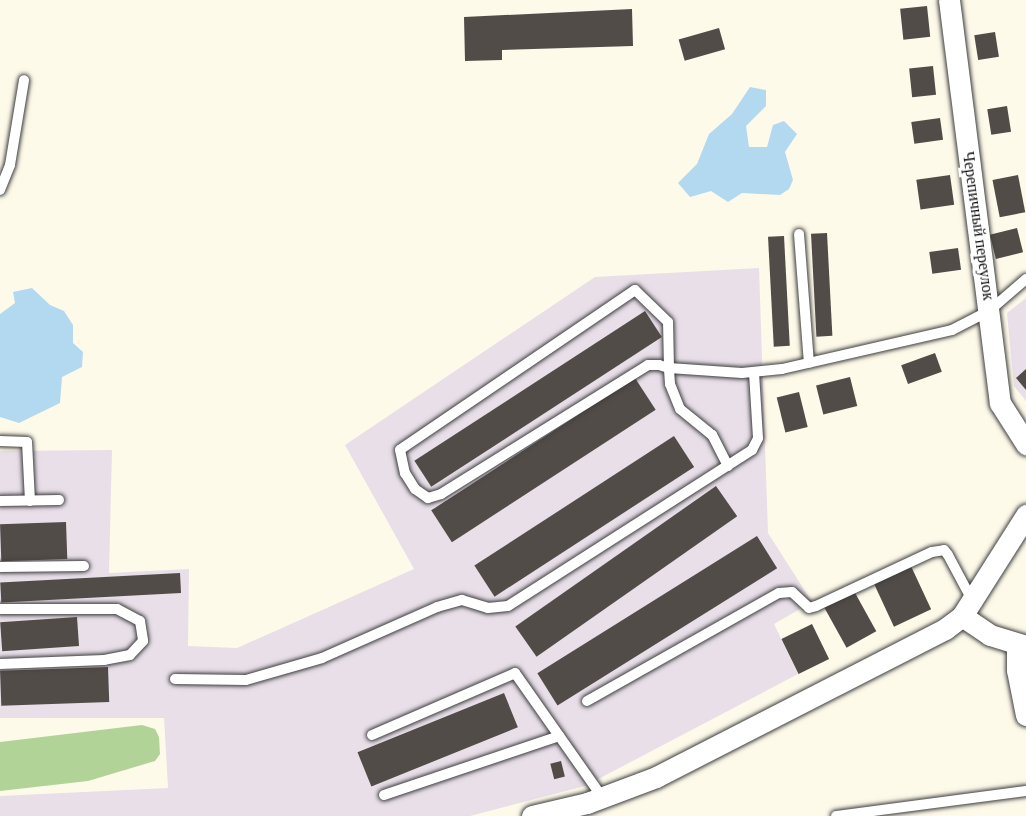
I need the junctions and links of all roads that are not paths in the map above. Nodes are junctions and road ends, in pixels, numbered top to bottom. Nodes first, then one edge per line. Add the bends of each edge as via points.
1 (949, 0) edge
2 (24, 80) dead end
3 (0, 190) edge
4 (799, 234) dead end
5 (1026, 279) edge
6 (989, 311) junction
7 (809, 363) junction
8 (669, 368) junction
9 (754, 372) junction
10 (0, 441) edge
11 (1026, 444) edge
12 (728, 466) junction
13 (0, 501) edge
14 (30, 501) junction
15 (59, 501) dead end
16 (1026, 515) edge
17 (84, 566) dead end
18 (0, 567) edge
19 (967, 608) junction
20 (0, 609) edge
21 (1022, 646) edge
22 (0, 664) edge
23 (175, 679) dead end
24 (587, 701) dead end
25 (1026, 715) edge
26 (372, 735) dead end
27 (559, 736) junction
28 (1026, 791) edge
29 (384, 795) dead end
30 (602, 797) junction
31 (532, 816) edge
32 (836, 816) edge

1 - 6 street, Черепичный переулок
2 - 3 lane via 10,165
4 - 7 lane
5 - 6 lane
6 - 7 lane via 952,330
6 - 11 street, Черепичный переулок via 1000,403
7 - 9 lane
8 - 8 lane via 668,322 635,290 400,450 405,473 415,489 428,498 441,494 648,365
8 - 9 lane
8 - 12 lane via 670,384 680,409 712,435
9 - 12 lane via 758,438 752,450
10 - 14 lane via 27,442
12 - 23 lane via 508,606 488,608 462,600 454,602 322,658 246,680
13 - 14 lane
14 - 15 lane
16 - 19 street
17 - 18 lane
19 - 21 street via 990,635
19 - 24 lane via 948,555 944,550 932,552 809,608 792,592 779,593
19 - 30 street via 945,629 656,777
20 - 22 lane via 117,609 140,621 143,641 130,655 113,658
21 - 25 street via 1017,670
26 - 27 lane via 515,673
27 - 29 lane
27 - 30 lane
28 - 32 lane
30 - 31 street

